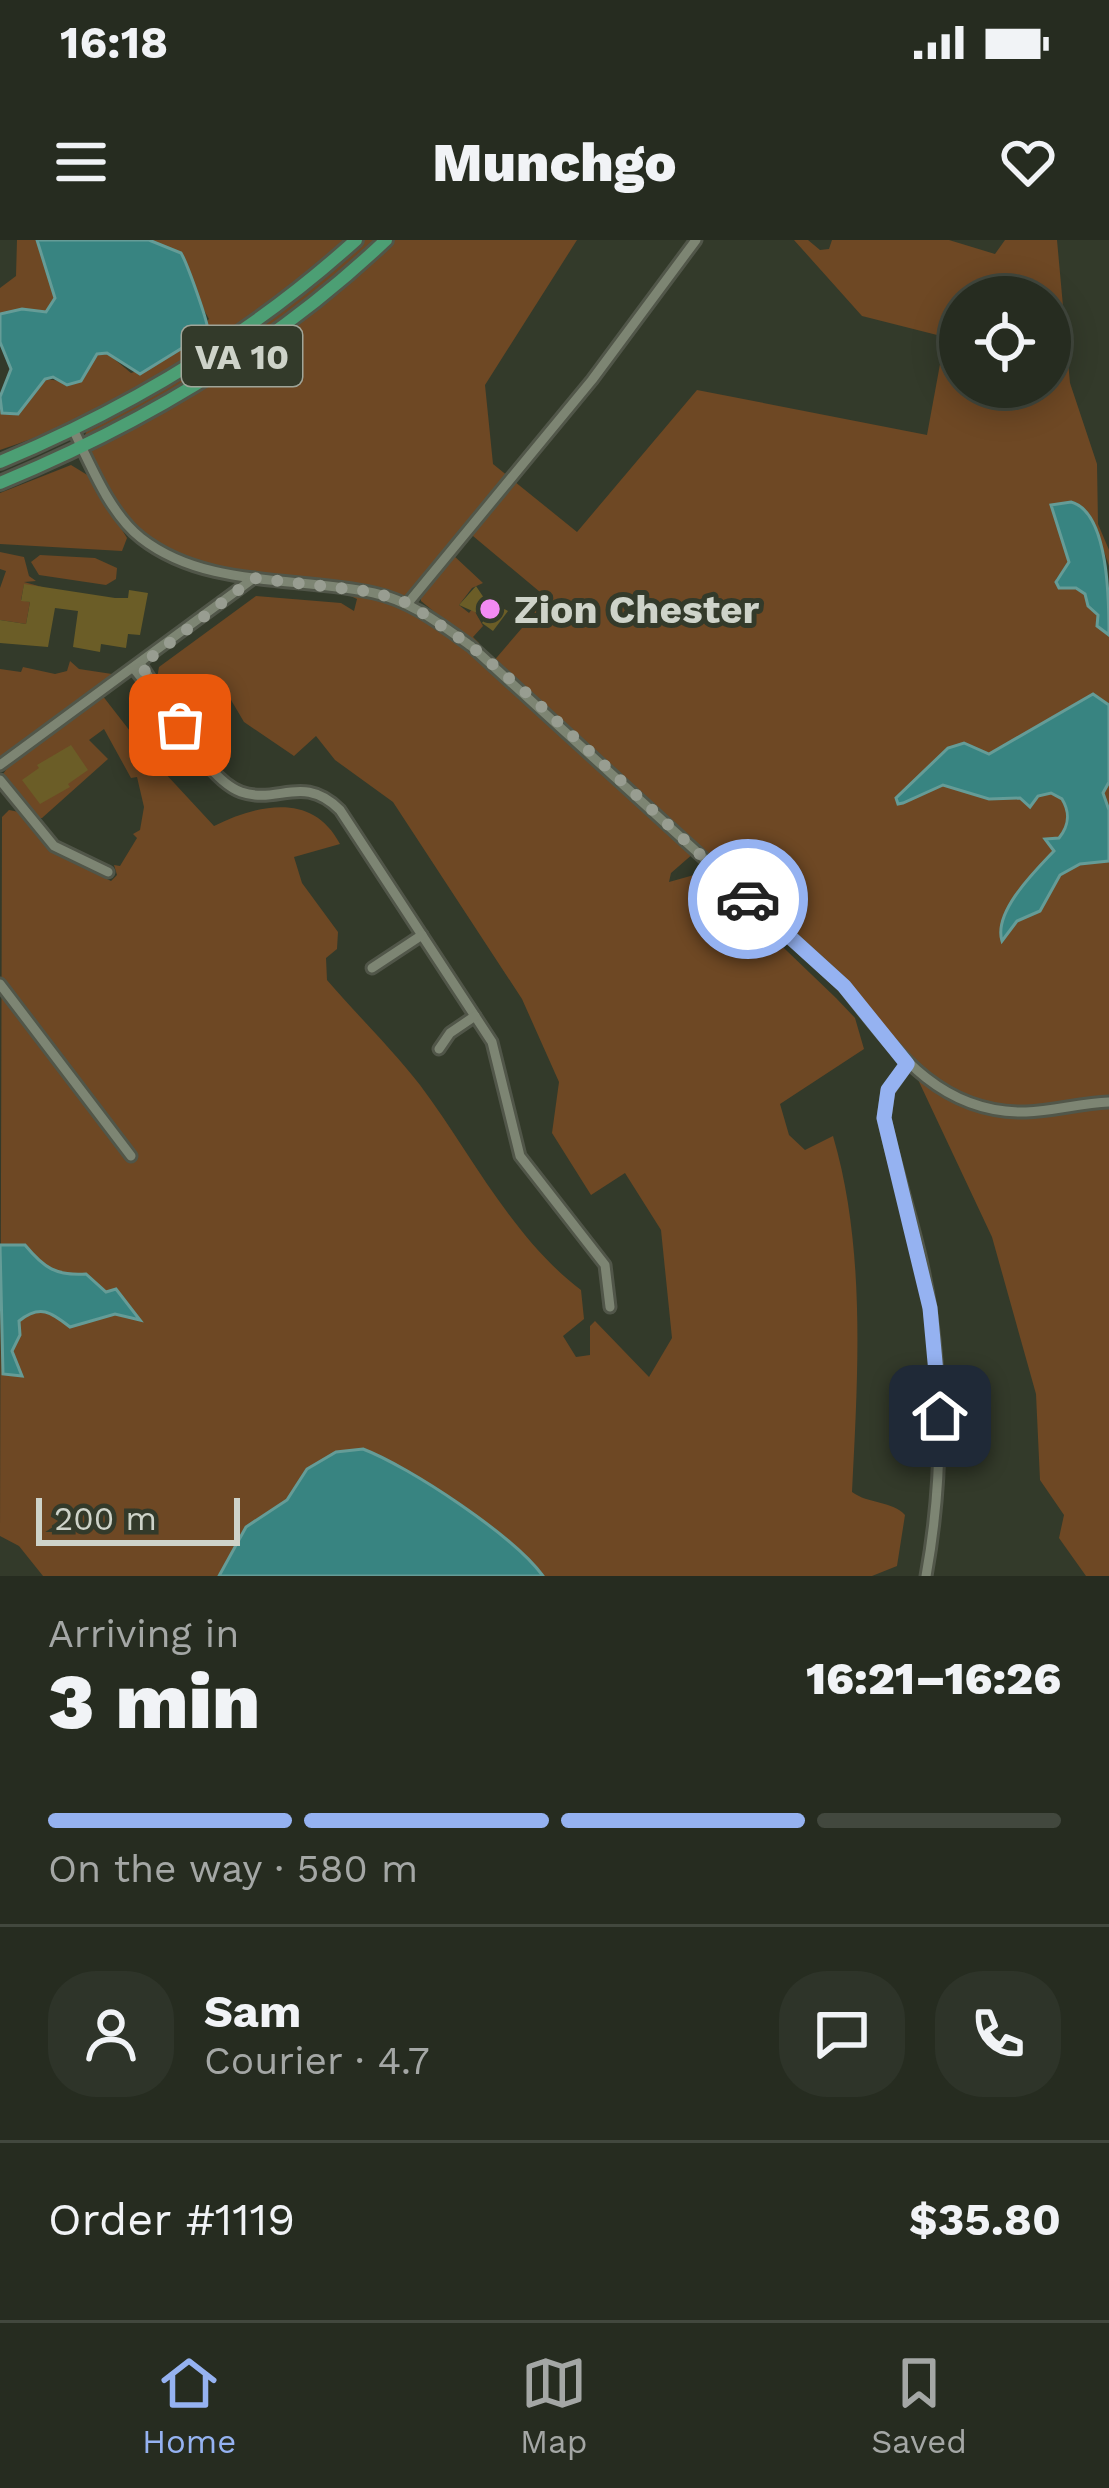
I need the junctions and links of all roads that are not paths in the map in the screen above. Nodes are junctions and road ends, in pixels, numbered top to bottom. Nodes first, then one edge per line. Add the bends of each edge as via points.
1 (356, 240) edge
2 (386, 240) edge
3 (696, 240) edge
4 (73, 429) junction
5 (82, 448) junction
6 (0, 462) edge
7 (0, 483) edge
8 (214, 570) junction
9 (254, 578) junction
10 (226, 600) junction
11 (408, 603) junction
12 (138, 667) junction
13 (0, 765) edge
14 (0, 780) edge
15 (108, 872) dead end
16 (422, 935) junction
17 (372, 968) dead end
18 (0, 984) edge
19 (475, 1016) junction
20 (439, 1049) dead end
21 (907, 1064) junction
22 (1109, 1102) edge
23 (130, 1156) dead end
24 (610, 1306) dead end
25 (926, 1576) edge

1 - 4 main road, VA 10 via 208,355
2 - 5 main road, VA 10 via 221,370
3 - 11 street
4 - 5 street
4 - 6 main road, VA 10
5 - 7 main road, VA 10
5 - 8 street via 123,521 143,540
8 - 9 street
8 - 10 street via 224,578
9 - 10 street
9 - 11 street
10 - 12 street
11 - 21 street via 471,646 599,758 844,986
12 - 13 street
12 - 16 street via 230,786 263,795 308,790 333,803
14 - 15 street via 54,846
16 - 17 street
16 - 19 street
18 - 23 street
19 - 20 street
19 - 24 street via 498,1058 520,1156 605,1265
21 - 22 street via 944,1092 1002,1111
21 - 25 street via 888,1090 884,1118 926,1284 938,1383

